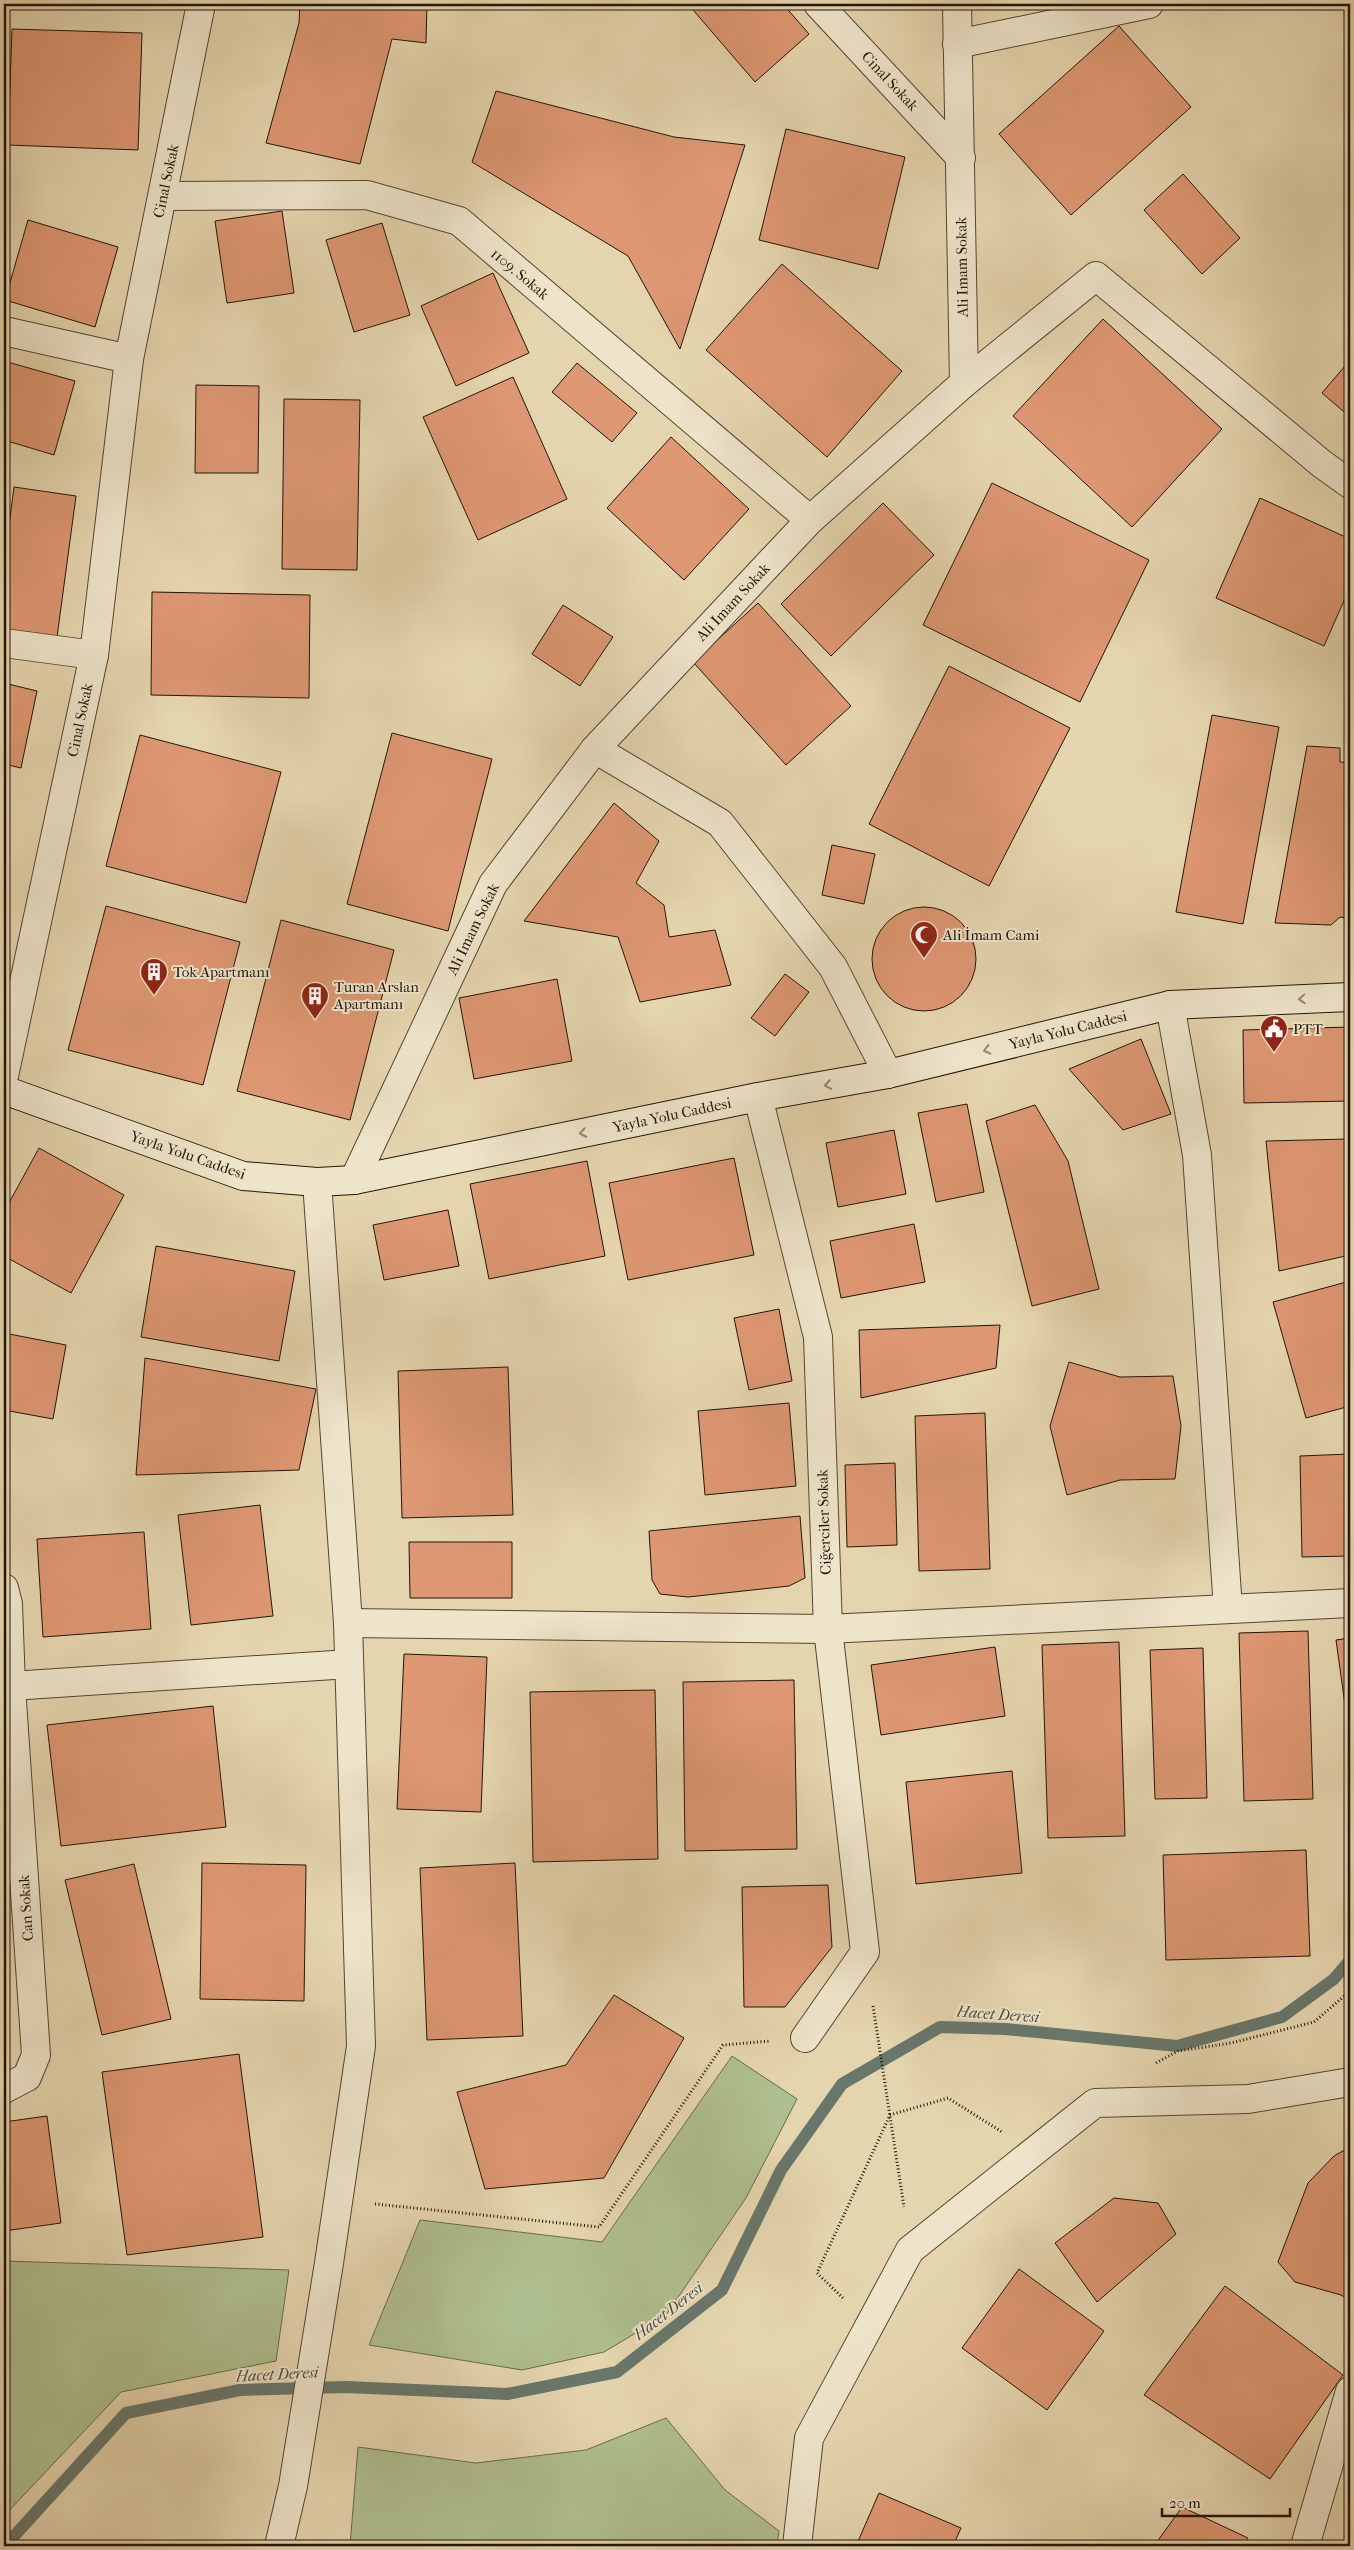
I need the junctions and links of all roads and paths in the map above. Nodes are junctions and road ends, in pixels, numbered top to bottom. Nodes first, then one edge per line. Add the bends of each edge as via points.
1 (201, 4) edge
2 (818, 4) edge
3 (957, 4) edge
4 (1149, 4) edge
5 (957, 44) junction
6 (961, 158) junction
7 (163, 196) junction
8 (4, 331) edge
9 (128, 359) junction
10 (964, 383) junction
11 (1350, 484) edge
12 (810, 520) junction
13 (4, 643) edge
14 (94, 655) junction
15 (595, 749) junction
16 (1350, 997) edge
17 (1170, 1005) junction
18 (888, 1074) junction
19 (4, 1076) edge
20 (4, 1090) edge
21 (758, 1097) junction
22 (354, 1180) junction
23 (317, 1182) junction
24 (4, 1588) edge
25 (1350, 1603) edge
26 (1228, 1609) junction
27 (348, 1623) junction
28 (828, 1629) junction
29 (349, 1664) junction
30 (10, 1686) junction
31 (877, 2031) dead end
32 (805, 2038) joint
33 (1350, 2082) edge
34 (16, 2083) edge
35 (890, 2115) junction
36 (338, 2200) junction
37 (910, 2250) junction
38 (870, 2324) junction
39 (1350, 2391) edge
40 (279, 2546) edge
41 (797, 2546) edge
42 (1305, 2546) edge

1 - 7 street, Cinal Sokak
2 - 6 street, Cinal Sokak
3 - 5 street, Ali Imam Sokak
4 - 5 street
5 - 6 street, Ali Imam Sokak
6 - 10 street, Ali Imam Sokak
7 - 9 street, Cinal Sokak
7 - 12 street, 1109. Sokak via 367,195 459,221
8 - 9 street
9 - 14 street, Cinal Sokak
10 - 11 street via 1096,276
10 - 12 street, Ali Imam Sokak
12 - 15 street, Ali Imam Sokak
13 - 14 street
14 - 19 street, Cinal Sokak
15 - 18 street via 720,823 833,967
15 - 22 street, Ali Imam Sokak via 493,884
16 -> 17 street, Yayla Yolu Caddesi
17 -> 18 street, Yayla Yolu Caddesi
17 - 26 street via 1197,1154
18 -> 21 street, Yayla Yolu Caddesi
20 - 23 street, Yayla Yolu Caddesi via 243,1176
21 -> 22 street, Yayla Yolu Caddesi
21 - 28 street, Ciğerciler Sokak via 818,1337
22 - 23 street, Yayla Yolu Caddesi
23 - 27 street
24 - 30 street, Can Sokak via 8,1604
25 - 26 street
26 - 28 street
27 - 28 street
27 - 29 street
28 - 32 street, Ciğerciler Sokak via 865,1952
29 - 30 street
29 - 36 street via 360,2046
30 - 34 street, Can Sokak via 36,2055
31 - 35 path
32 - 36 path via 723,2045 599,2226
33 - 37 street via 1248,2099 1095,2103
35 - 37 path
35 - 38 path via 817,2273
36 - 40 street via 293,2486
37 - 38 street
38 - 41 street via 809,2438
39 - 42 street

